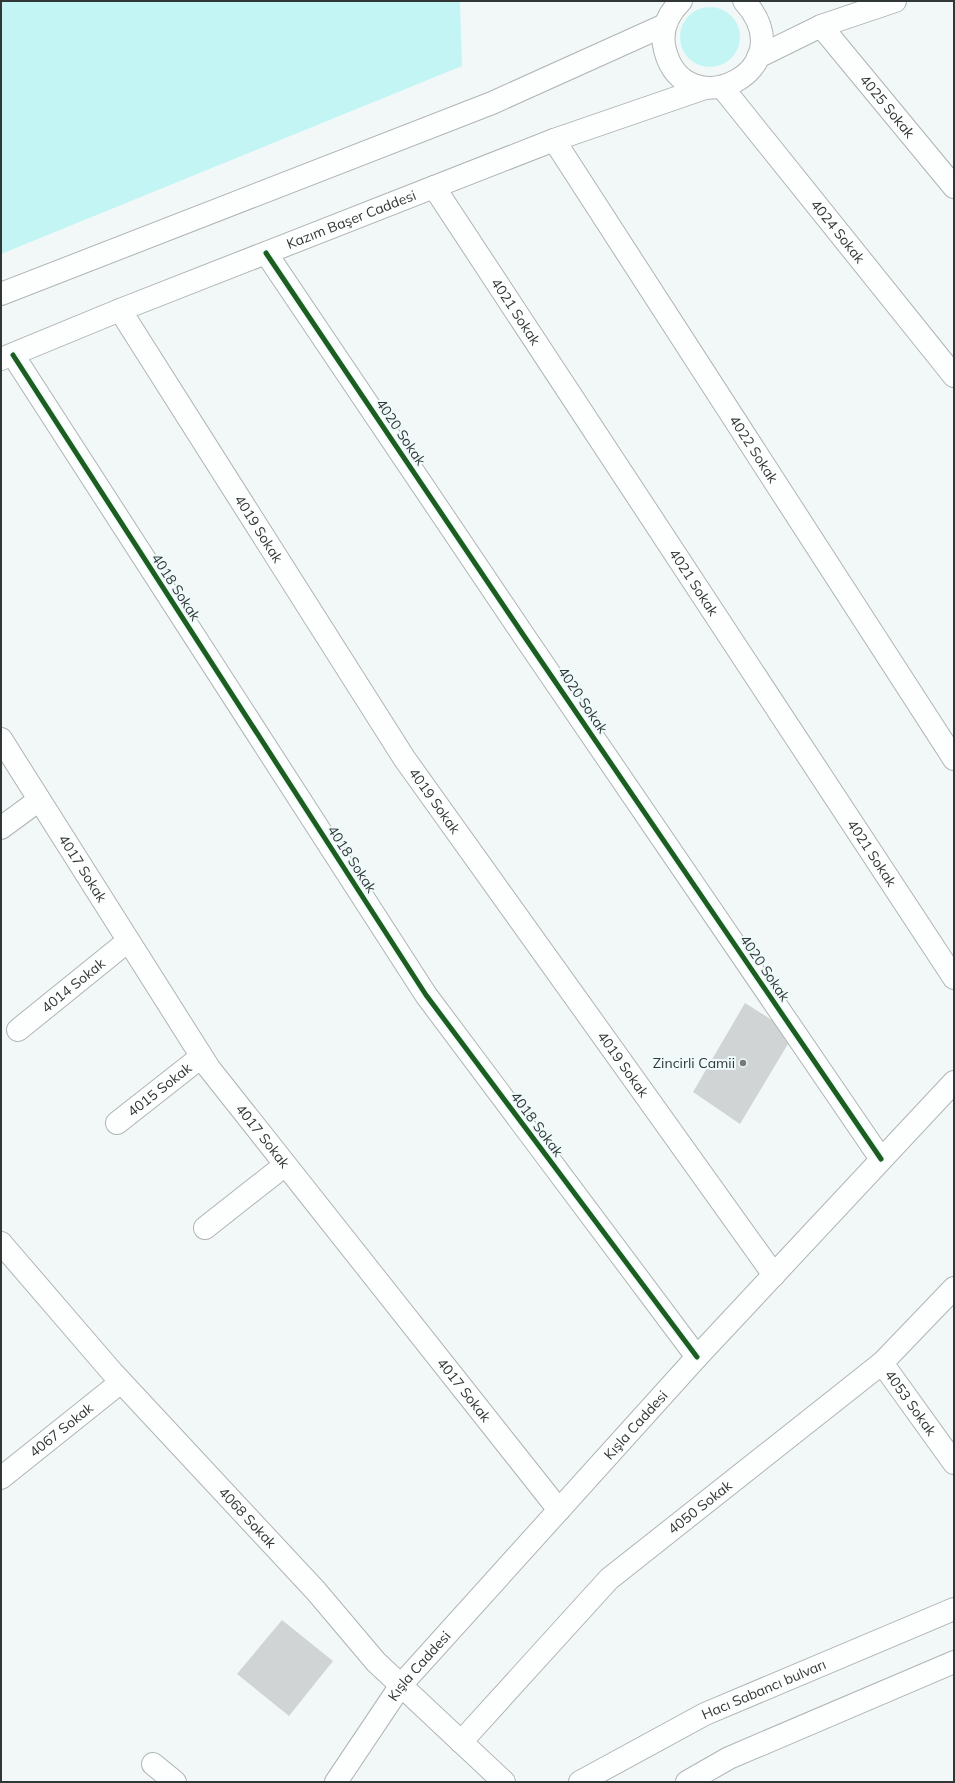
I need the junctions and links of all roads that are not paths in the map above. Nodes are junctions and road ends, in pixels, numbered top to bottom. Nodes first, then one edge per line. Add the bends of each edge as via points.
1 (681, 1) edge
2 (744, 1) edge
3 (895, 1) edge
4 (665, 26) junction
5 (821, 26) junction
6 (758, 57) junction
7 (714, 88) junction
8 (554, 140) junction
9 (434, 187) junction
10 (954, 187) edge
11 (266, 253) junction
12 (1, 294) edge
13 (120, 310) junction
14 (7, 357) edge
15 (954, 376) edge
16 (1, 739) edge
17 (954, 759) edge
18 (40, 800) junction
19 (1, 828) edge
20 (128, 941) junction
21 (954, 978) edge
22 (18, 1030) dead end
23 (201, 1057) junction
24 (954, 1082) edge
25 (117, 1123) dead end
26 (882, 1159) junction
27 (285, 1165) junction
28 (205, 1228) dead end
29 (1, 1243) edge
30 (774, 1275) junction
31 (954, 1288) edge
32 (697, 1357) junction
33 (882, 1362) junction
34 (121, 1382) junction
35 (954, 1463) edge
36 (1, 1478) edge
37 (559, 1510) junction
38 (954, 1609) edge
39 (954, 1662) edge
40 (401, 1685) junction
41 (461, 1742) junction
42 (153, 1764) dead end
43 (175, 1782) edge
44 (336, 1782) edge
45 (504, 1782) edge
46 (580, 1782) edge
47 (687, 1782) edge

1 - 4 street via 671,11
2 - 6 street, Kazım Başer Caddesi via 754,12 760,26 762,42
3 - 5 street, Kazım Başer Caddesi
4 - 7 street via 663,42 667,58 676,72 690,83
4 - 12 street via 492,103
5 - 6 street, Kazım Başer Caddesi
5 - 10 street, 4025 Sokak
6 - 7 street, Kazım Başer Caddesi via 750,71 737,81
7 - 8 street, Kazım Başer Caddesi
7 - 15 street, 4024 Sokak
8 - 9 street, Kazım Başer Caddesi
8 - 17 street, 4022 Sokak
9 - 11 street, Kazım Başer Caddesi
9 - 21 street, 4021 Sokak
11 - 13 street, Kazım Başer Caddesi
11 - 26 street, 4020 Sokak
13 - 14 street, Kazım Başer Caddesi
13 - 30 street, 4019 Sokak via 404,758
14 - 32 street, 4018 Sokak via 426,995
16 - 18 street, 4017 Sokak
18 - 19 street
18 - 20 street, 4017 Sokak
20 - 22 street, 4014 Sokak
20 - 23 street, 4017 Sokak
23 - 25 street, 4015 Sokak
23 - 27 street, 4017 Sokak
24 - 26 street, Kışla Caddesi
26 - 30 street, Kışla Caddesi
27 - 28 street
27 - 37 street, 4017 Sokak
29 - 34 street, 4068 Sokak
30 - 32 street, Kışla Caddesi
31 - 33 street, 4050 Sokak
32 - 37 street, Kışla Caddesi
33 - 35 street, 4053 Sokak
33 - 41 street, 4050 Sokak via 609,1579
34 - 36 street, 4067 Sokak
34 - 40 street, 4068 Sokak via 316,1591 376,1662
37 - 40 street, Kışla Caddesi
38 - 46 street, Hacı Sabancı bulvarı via 705,1714
39 - 47 street via 729,1758
40 - 41 street, 4068 Sokak
40 - 44 street, Kışla Caddesi
41 - 45 street, 4068 Sokak
42 - 43 street

